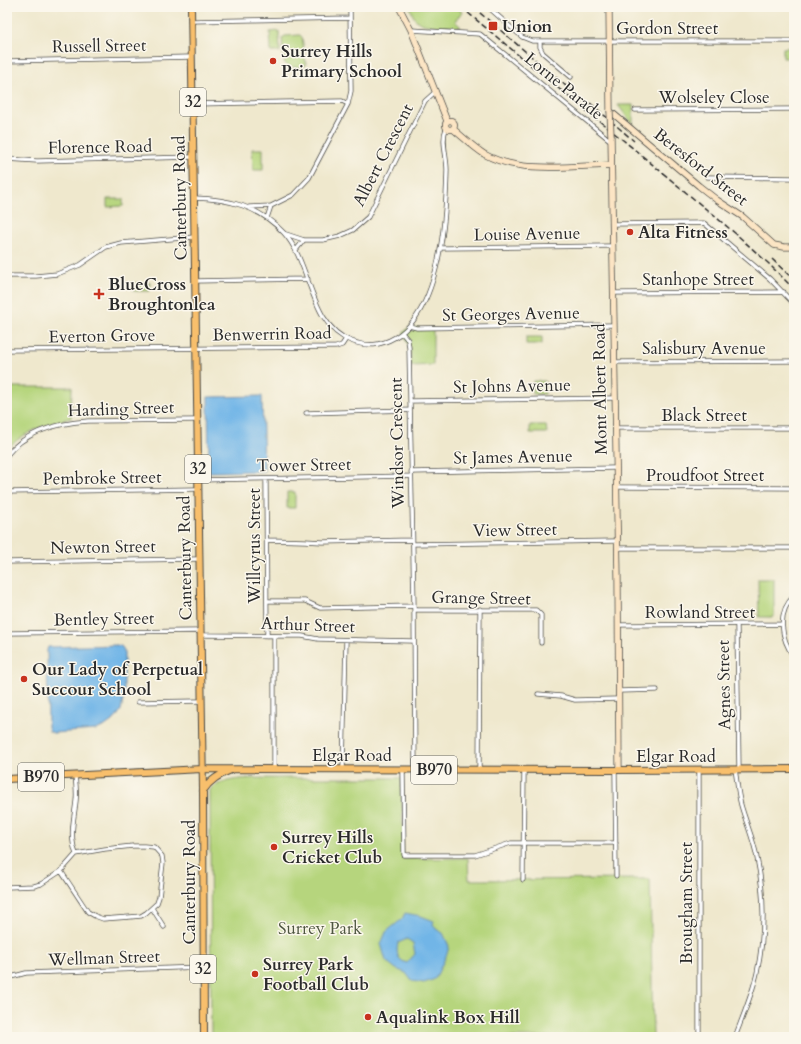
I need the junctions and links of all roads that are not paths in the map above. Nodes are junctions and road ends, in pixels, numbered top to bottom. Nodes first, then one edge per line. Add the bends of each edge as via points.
1 (191, 7) edge
2 (350, 7) edge
3 (399, 7) edge
4 (488, 7) edge
5 (608, 7) edge
6 (350, 18) junction
7 (192, 21) junction
8 (411, 30) junction
9 (540, 41) junction
10 (794, 41) edge
11 (609, 42) junction
12 (192, 57) junction
13 (7, 61) edge
14 (571, 77) dead end
15 (435, 92) junction
16 (193, 104) junction
17 (348, 104) junction
18 (794, 109) edge
19 (635, 110) dead end
20 (610, 111) junction
21 (447, 121) junction
22 (446, 129) junction
23 (453, 129) junction
24 (611, 139) junction
25 (193, 157) junction
26 (7, 159) edge
27 (611, 165) junction
28 (707, 177) dead end
29 (794, 178) edge
30 (194, 198) junction
31 (271, 206) junction
32 (248, 207) junction
33 (267, 218) junction
34 (612, 224) junction
35 (286, 234) junction
36 (195, 237) junction
37 (304, 240) junction
38 (612, 246) junction
39 (794, 247) edge
40 (442, 248) junction
41 (296, 250) junction
42 (7, 276) edge
43 (308, 279) junction
44 (195, 281) junction
45 (784, 292) junction
46 (613, 293) junction
47 (794, 304) edge
48 (613, 325) junction
49 (409, 326) junction
50 (402, 333) junction
51 (346, 340) junction
52 (196, 348) junction
53 (7, 350) edge
54 (794, 361) edge
55 (614, 362) junction
56 (614, 398) junction
57 (410, 401) junction
58 (410, 410) junction
59 (306, 413) dead end
60 (197, 420) junction
61 (615, 428) junction
62 (794, 428) edge
63 (7, 455) edge
64 (615, 468) junction
65 (411, 474) junction
66 (266, 479) junction
67 (198, 480) junction
68 (616, 487) junction
69 (794, 488) edge
70 (198, 489) junction
71 (7, 492) edge
72 (267, 540) junction
73 (617, 541) junction
74 (412, 542) junction
75 (617, 548) junction
76 (794, 548) edge
77 (199, 559) junction
78 (7, 562) edge
79 (794, 596) edge
80 (268, 601) junction
81 (414, 608) junction
82 (480, 609) junction
83 (782, 624) junction
84 (618, 625) junction
85 (736, 625) junction
86 (7, 633) edge
87 (200, 633) junction
88 (268, 636) junction
89 (274, 636) junction
90 (346, 640) junction
91 (414, 640) junction
92 (542, 643) dead end
93 (794, 657) edge
94 (619, 690) junction
95 (657, 690) dead end
96 (538, 694) dead end
97 (619, 699) junction
98 (201, 701) junction
99 (138, 702) dead end
100 (202, 769) junction
101 (234, 769) junction
102 (274, 769) junction
103 (344, 769) junction
104 (737, 769) junction
105 (794, 769) edge
106 (403, 770) junction
107 (415, 770) junction
108 (480, 770) junction
109 (524, 770) junction
110 (617, 770) junction
111 (699, 770) junction
112 (75, 776) junction
113 (7, 779) edge
114 (203, 791) junction
115 (616, 843) junction
116 (523, 844) junction
117 (76, 854) junction
118 (61, 871) junction
119 (616, 876) dead end
120 (523, 880) dead end
121 (7, 887) edge
122 (152, 908) junction
123 (164, 927) dead end
124 (203, 967) junction
125 (7, 978) edge
126 (204, 1037) edge
127 (699, 1037) edge
128 (735, 1037) edge

1 - 7 main road, Canterbury Road / 32
2 - 6 street
3 - 8 main road
4 - 9 street via 522,37
5 - 11 main road, Mont Albert Road
6 - 7 street
6 - 17 street via 351,91
7 - 12 main road, Canterbury Road / 32
8 - 15 main road
8 - 24 street, Lorne Parade via 480,34
9 - 11 street, Gordon Street
9 - 14 street via 543,53
10 - 11 street, Gordon Street
11 - 20 main road, Mont Albert Road
12 - 13 street, Russell Street
12 - 16 main road, Canterbury Road / 32
15 - 21 main road
15 - 37 street, Albert Crescent via 425,101 368,217 353,230 340,236 323,240
16 - 17 street via 342,101
16 - 25 main road, Canterbury Road / 32
17 - 31 street via 309,178 293,195
18 - 19 street, Wolseley Close
20 - 24 main road, Mont Albert Road, bridge
20 - 39 main road, Beresford Street via 699,186 743,217 774,245
21 - 22 main road
21 - 23 main road via 454,124
22 - 23 main road
22 - 40 street via 444,134 447,205
23 - 27 main road via 484,154 520,166
24 - 27 main road, Mont Albert Road
25 - 26 street, Florence Road via 37,162
25 - 30 main road, Canterbury Road / 32
27 - 34 main road, Mont Albert Road
28 - 29 street
30 - 32 street via 235,202
30 - 36 main road, Canterbury Road / 32
31 - 32 street
31 - 33 street
32 - 33 street
33 - 35 street
34 - 38 main road, Mont Albert Road
34 - 45 street via 704,223
35 - 37 street, Albert Crescent
35 - 41 street
36 - 42 street via 121,243 106,247 80,265 57,274
36 - 44 main road, Canterbury Road / 32
37 - 41 street
38 - 40 street, Louise Avenue
38 - 46 main road, Mont Albert Road
40 - 49 street via 424,300
41 - 43 street
43 - 44 street
43 - 51 street via 322,315 332,330
44 - 52 main road, Canterbury Road / 32
45 - 46 street, Stanhope Street
45 - 47 street
46 - 48 main road, Mont Albert Road
48 - 49 street, St Georges Avenue via 417,328
48 - 55 main road, Mont Albert Road
49 - 50 street
50 - 51 street via 389,341 375,345
50 - 57 street, Windsor Crescent via 408,340 409,348
51 - 52 street, Benwerrin Road via 342,345 336,346
52 - 53 street, Everton Grove
52 - 60 main road, Canterbury Road / 32
54 - 55 street, Salisbury Avenue
55 - 56 main road, Mont Albert Road
56 - 57 street, St Johns Avenue
56 - 61 main road, Mont Albert Road
57 - 58 street, Windsor Crescent
58 - 59 street
58 - 65 street, Windsor Crescent
60 - 63 street, Harding Street via 71,422 38,432 22,441
60 - 67 main road, Canterbury Road / 32
61 - 62 street, Black Street
61 - 64 main road, Mont Albert Road
64 - 65 street, St James Avenue
64 - 68 main road, Mont Albert Road
65 - 66 street, Tower Street
65 - 74 street, Windsor Crescent
66 - 67 street, Tower Street
66 - 72 street, Willcyrus Street
67 - 70 main road, Canterbury Road / 32
68 - 69 street, Proudfoot Street
68 - 73 main road, Mont Albert Road
70 - 71 street, Pembroke Street
70 - 77 main road, Canterbury Road / 32
72 - 74 street, View Street
72 - 80 street, Willcyrus Street
73 - 74 street, View Street
73 - 75 main road, Mont Albert Road
74 - 81 street, Windsor Crescent
75 - 76 street
75 - 84 main road, Mont Albert Road
77 - 78 street, Newton Street
77 - 87 main road, Canterbury Road / 32
79 - 83 street via 785,610
80 - 81 street, Grange Street via 305,601 320,608
80 - 88 street, Willcyrus Street
81 - 82 street, Grange Street
81 - 91 street, Windsor Crescent
82 - 92 street, Grange Street via 536,610 541,615
82 - 108 street
83 - 85 street, Rowland Street
83 - 93 street via 783,638
84 - 85 street, Rowland Street
84 - 94 main road, Mont Albert Road
85 - 104 street, Agnes Street
86 - 87 street, Bentley Street
87 - 88 street, Arthur Street
87 - 98 main road, Canterbury Road / 32
88 - 89 street, Arthur Street
89 - 90 street, Arthur Street
89 - 102 street
90 - 91 street, Arthur Street
90 - 103 street
91 - 107 street, Windsor Crescent
94 - 95 street
94 - 97 main road, Mont Albert Road
96 - 97 street via 575,700
97 - 110 main road, Mont Albert Road
98 - 99 street
98 - 100 main road, Canterbury Road / 32
100 - 101 main road, Elgar Road / B970
100 - 112 main road, Elgar Road / B970
100 - 114 main road, Canterbury Road / 32
101 - 102 main road, Elgar Road / B970
101 - 114 main road via 216,777
102 - 103 main road, Elgar Road / B970
103 - 106 main road, Elgar Road / B970
104 - 105 main road, Elgar Road / B970
104 - 111 main road, Elgar Road / B970
104 - 128 street, Agnes Street via 742,806 757,857 764,908 757,974
106 - 107 main road, Elgar Road / B970
106 - 116 street via 404,855 475,855 504,845
107 - 108 main road, Elgar Road / B970
108 - 109 main road, Elgar Road / B970
109 - 110 main road, Elgar Road / B970
109 - 116 street
110 - 111 main road, Elgar Road / B970
110 - 115 street, Mont Albert Road
111 - 127 street, Brougham Street
112 - 113 main road, Elgar Road / B970
112 - 117 street via 76,800 71,834
114 - 124 main road, Canterbury Road / 32
115 - 116 street
115 - 119 street, Mont Albert Road
116 - 120 street
117 - 118 street
117 - 122 street via 133,846 154,848 162,856 163,863 159,897
118 - 121 street via 34,886
118 - 122 street via 88,912 95,916 103,919 141,916
122 - 123 street
124 - 125 street, Wellman Street via 26,973
124 - 126 main road, Canterbury Road / 32

